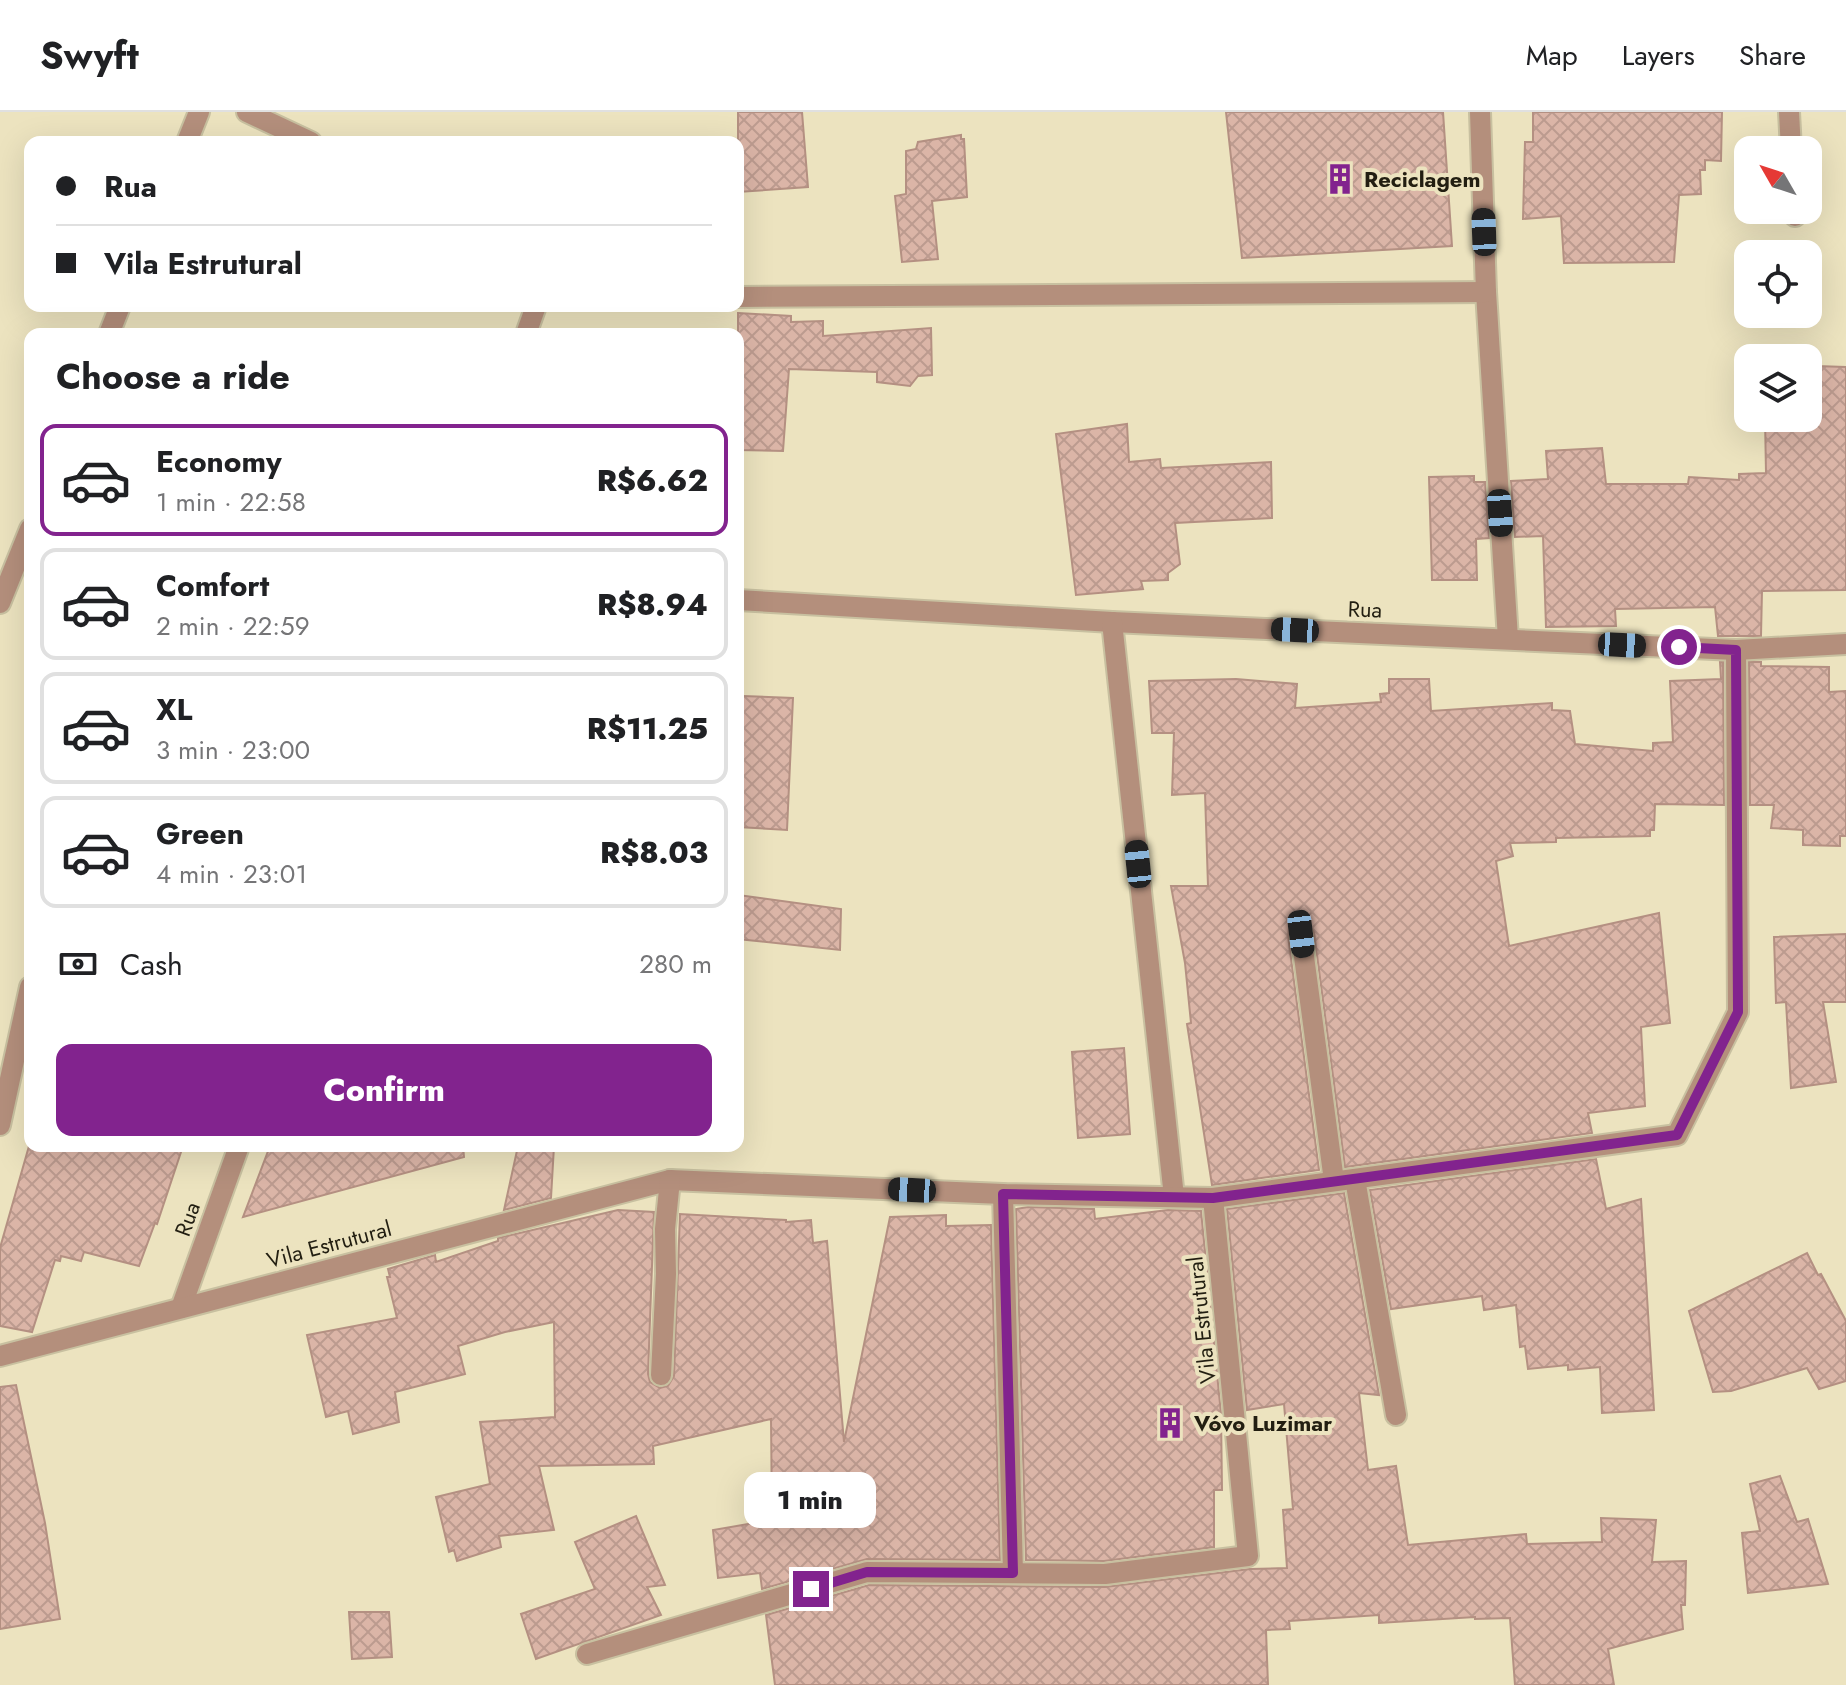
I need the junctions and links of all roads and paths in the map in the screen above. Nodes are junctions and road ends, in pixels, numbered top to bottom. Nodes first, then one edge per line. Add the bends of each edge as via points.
1 (199, 112) edge
2 (247, 112) edge
3 (1480, 112) edge
4 (1789, 112) edge
5 (189, 136) edge
6 (298, 136) edge
7 (1790, 136) edge
8 (1486, 292) junction
9 (744, 297) edge
10 (24, 538) edge
11 (8, 561) edge
12 (744, 600) edge
13 (0, 603) edge
14 (1112, 622) junction
15 (1508, 639) junction
16 (1846, 644) edge
17 (1736, 650) junction
18 (1301, 934) dead end
19 (24, 1015) edge
20 (0, 1125) edge
21 (237, 1152) edge
22 (670, 1180) junction
23 (1345, 1180) junction
24 (1003, 1194) junction
25 (1174, 1197) junction
26 (1213, 1198) junction
27 (181, 1308) junction
28 (0, 1356) edge
29 (661, 1375) dead end
30 (1396, 1415) dead end
31 (1013, 1573) junction
32 (587, 1654) dead end

1 - 5 street
2 - 6 street
3 - 8 street
4 - 7 street
8 - 9 street
8 - 15 street
10 - 11 street
11 - 13 street
12 - 14 street, Rua
14 - 15 street, Rua
14 - 25 street
15 - 17 street, Rua
16 - 17 street, Rua
17 - 23 street via 1738,1012 1677,1135
18 - 23 street
19 - 20 street
21 - 27 street, Rua
22 - 24 street, Vila Estrutural
22 - 27 street, Vila Estrutural
22 - 29 street
23 - 26 street
23 - 30 street
24 - 25 street, Vila Estrutural
24 - 31 street
25 - 26 street, Vila Estrutural
26 - 31 street, Vila Estrutural via 1248,1556 1105,1574
27 - 28 street, Vila Estrutural
31 - 32 street, Vila Estrutural via 867,1572

